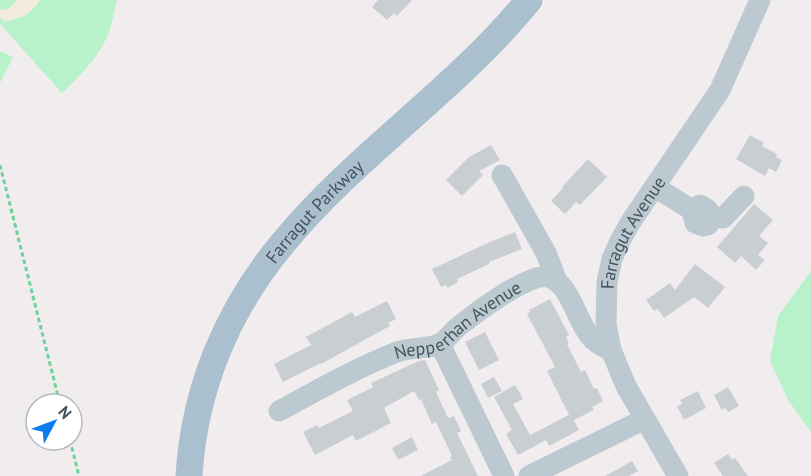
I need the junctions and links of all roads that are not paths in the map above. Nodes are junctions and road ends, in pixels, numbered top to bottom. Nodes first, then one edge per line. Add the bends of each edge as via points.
1 (529, 0) edge
2 (760, 0) edge
3 (502, 175) dead end
4 (655, 187) junction
5 (744, 196) dead end
6 (557, 281) junction
7 (440, 344) junction
8 (611, 350) junction
9 (279, 411) dead end
10 (645, 419) junction
11 (189, 476) edge
12 (504, 476) edge
13 (529, 476) edge
14 (678, 476) edge

1 - 11 main road, Farragut Parkway via 484,50 320,203 265,266 235,314 211,365 196,418
2 - 4 street, Farragut Avenue via 720,90
3 - 6 street via 546,253
4 - 5 street via 692,210 700,206 707,209 713,217 723,218
4 - 8 street, Farragut Avenue via 630,223 612,259 605,303
6 - 7 street, Nepperhan Avenue via 546,276 531,279 488,304
6 - 8 street via 589,335
7 - 9 street, Nepperhan Avenue via 404,350 373,361
7 - 12 street
8 - 10 street, Farragut Avenue
10 - 13 street
10 - 14 street, Farragut Avenue

